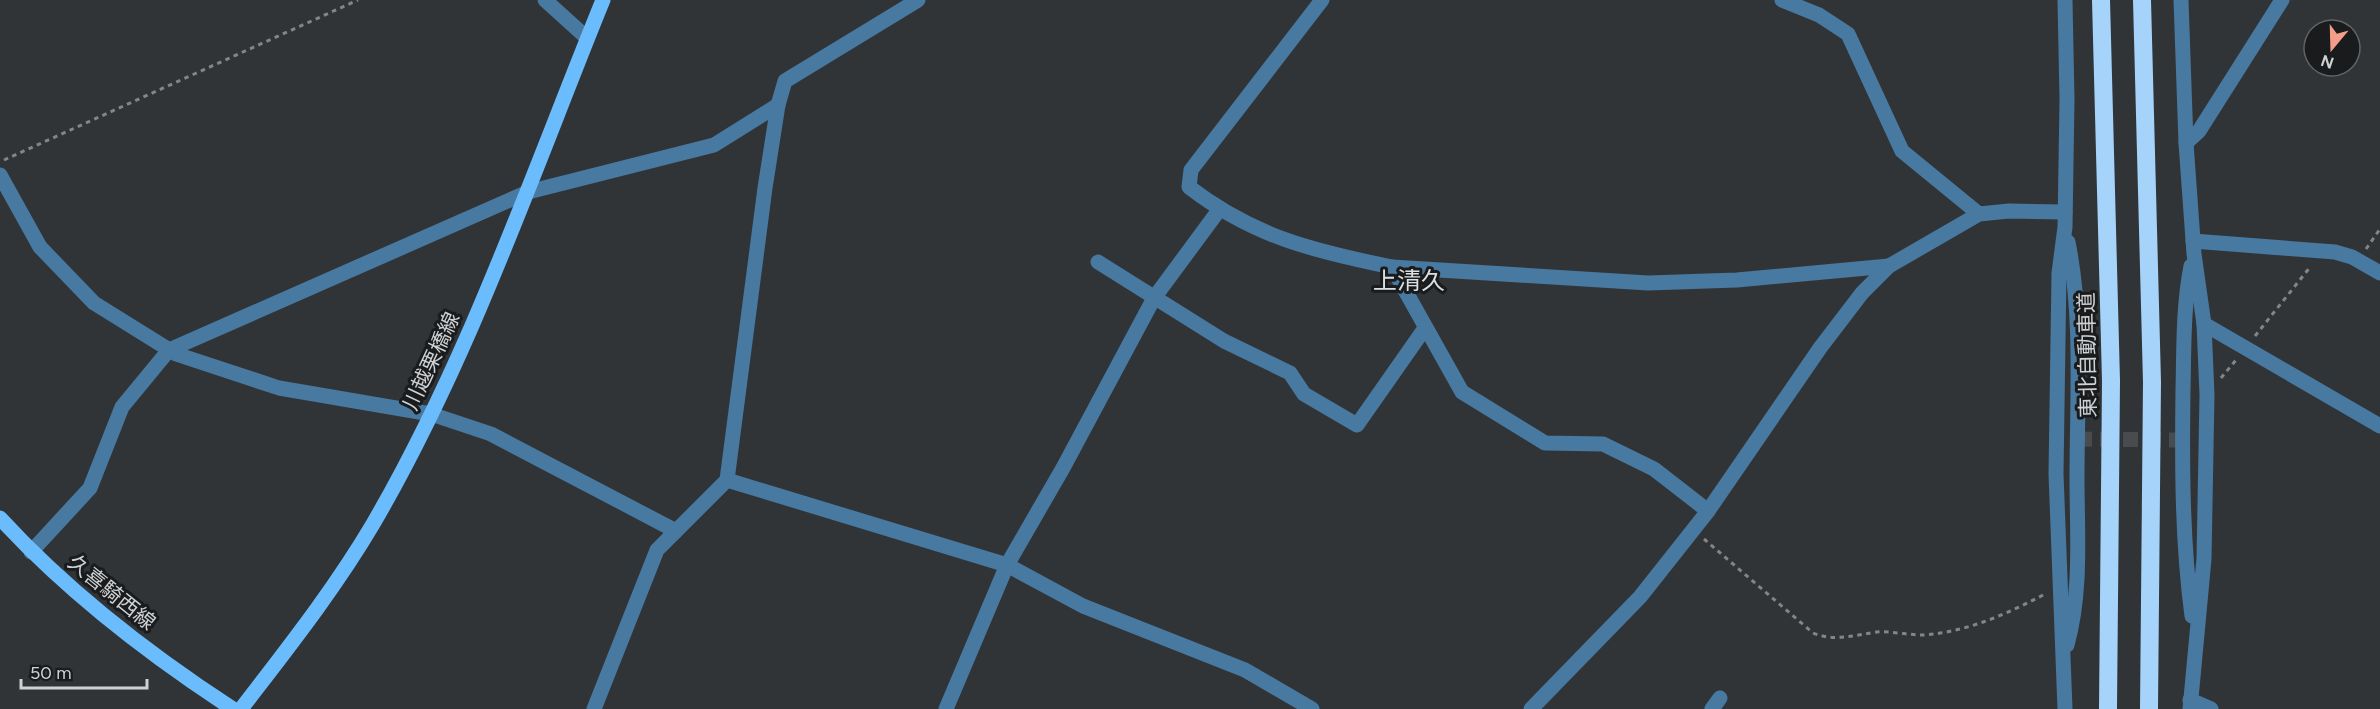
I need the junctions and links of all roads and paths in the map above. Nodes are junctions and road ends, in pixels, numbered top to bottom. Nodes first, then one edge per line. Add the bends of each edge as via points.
1 (358, 0) edge
2 (545, 0) edge
3 (603, 0) edge
4 (918, 0) edge
5 (1322, 0) edge
6 (1782, 0) edge
7 (2066, 0) edge
8 (2101, 0) edge
9 (2142, 0) edge
10 (2181, 0) edge
11 (2282, 0) edge
12 (587, 38) junction
13 (778, 105) junction
14 (2186, 143) junction
15 (0, 162) edge
16 (0, 175) edge
17 (528, 192) junction
18 (1219, 210) junction
19 (1979, 214) junction
20 (2065, 220) junction
21 (2380, 229) edge
22 (2193, 248) junction
23 (2320, 251) junction
24 (2359, 261) junction
25 (1098, 262) dead end
26 (1889, 266) junction
27 (1392, 267) junction
28 (2380, 273) edge
29 (1154, 298) junction
30 (2204, 324) junction
31 (1425, 328) junction
32 (2247, 347) junction
33 (169, 350) junction
34 (2207, 395) junction
35 (431, 414) junction
36 (2380, 426) edge
37 (727, 480) junction
38 (1708, 511) junction
39 (0, 518) edge
40 (1693, 530) junction
41 (676, 531) junction
42 (31, 552) junction
43 (1008, 565) junction
44 (2059, 591) junction
45 (2196, 643) junction
46 (2063, 657) junction
47 (2190, 705) edge
48 (233, 709) edge
49 (241, 709) edge
50 (594, 709) edge
51 (946, 709) edge
52 (1312, 709) edge
53 (1531, 709) edge
54 (2065, 709) edge
55 (2108, 709) edge
56 (2149, 709) edge
57 (2211, 709) edge

1 - 15 path
2 - 12 street
3 - 12 main road, 川越栗橋線
4 - 13 street via 785,81
5 - 18 street via 1191,170 1189,187
6 - 19 street via 1819,15 1848,34 1902,151
7 - 20 street
8 - 55 highway, 東北自動車道 via 2111,381
9 - 56 highway via 2152,382
10 - 14 street
11 - 14 street via 2199,131
12 - 17 main road, 川越栗橋線
13 - 17 street via 714,146
13 - 37 street
14 - 22 street
16 - 33 street via 40,247 94,303
17 - 33 street
17 - 35 main road, 川越栗橋線
18 - 27 street via 1314,251
18 - 29 street
19 - 20 street via 2009,211
19 - 26 street
20 - 44 street via 2059,273
20 - 46 street via 2075,278 2077,439 2076,600
21 - 24 path
22 - 23 street
22 - 30 street
22 - 45 street via 2185,296 2182,440 2185,560
23 - 24 street
23 - 32 path
24 - 28 street
25 - 29 street
26 - 27 street via 1737,280 1648,283
26 - 38 street via 1862,293 1820,348
27 - 31 street
29 - 31 street via 1224,341 1290,373 1304,394 1357,425
29 - 43 street
30 - 32 street
30 - 34 street
31 - 38 street via 1462,392 1545,443 1603,444 1654,469
32 - 34 path
32 - 36 street
33 - 35 street via 279,388
33 - 42 street via 122,406 90,488
34 - 45 street via 2204,559
35 - 41 street via 491,434
35 - 49 main road, 川越栗橋線 via 373,523 334,586
37 - 41 street
37 - 43 street
38 - 40 street
39 - 42 main road, 久喜騎西線
40 - 44 path via 1813,633 1824,638 1880,632 1926,634 1970,626
40 - 53 street via 1640,597
41 - 50 street via 657,550
42 - 48 main road, 久喜騎西線 via 159,658
43 - 51 street
43 - 52 street via 1083,606 1245,670
44 - 46 street
45 - 47 street
46 - 54 street
47 - 57 street

